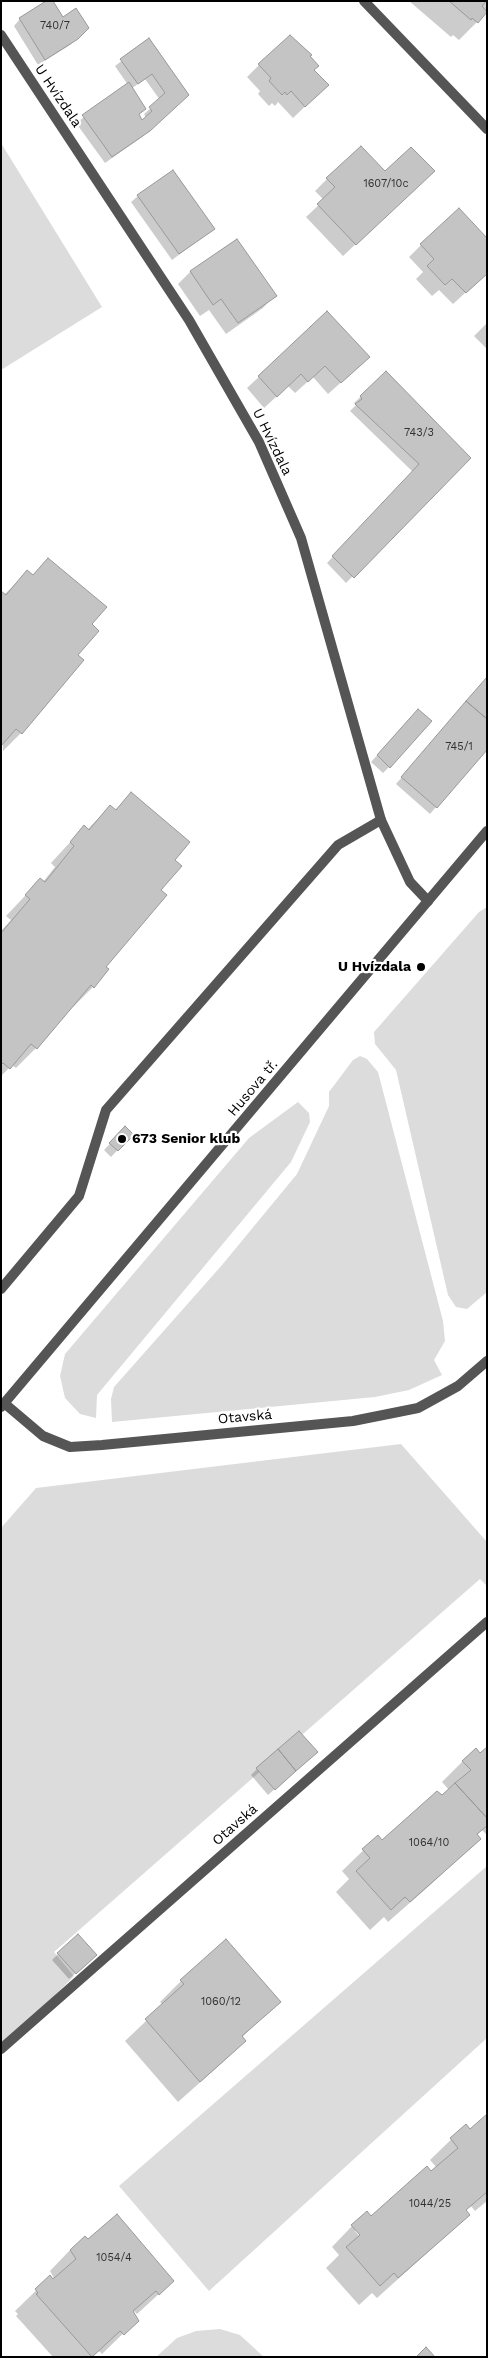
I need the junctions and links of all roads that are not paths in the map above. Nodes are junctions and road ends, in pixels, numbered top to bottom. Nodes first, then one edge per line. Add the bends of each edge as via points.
1 (364, 1) edge
2 (1, 35) edge
3 (487, 130) edge
4 (381, 820) junction
5 (487, 832) edge
6 (428, 901) junction
7 (1, 1289) edge
8 (487, 1361) edge
9 (3, 1405) edge
10 (487, 1622) edge
11 (1, 2049) edge

1 - 3 street
2 - 4 street, U Hvízdala via 189,320 259,442 301,538
4 - 6 street, U Hvízdala via 410,882
4 - 7 street via 338,845 106,1110 79,1196
5 - 6 street, Husova tř.
6 - 9 street, Husova tř.
8 - 9 street, Otavská via 458,1386 418,1408 353,1421 94,1445 70,1447 43,1436
10 - 11 street, Otavská

